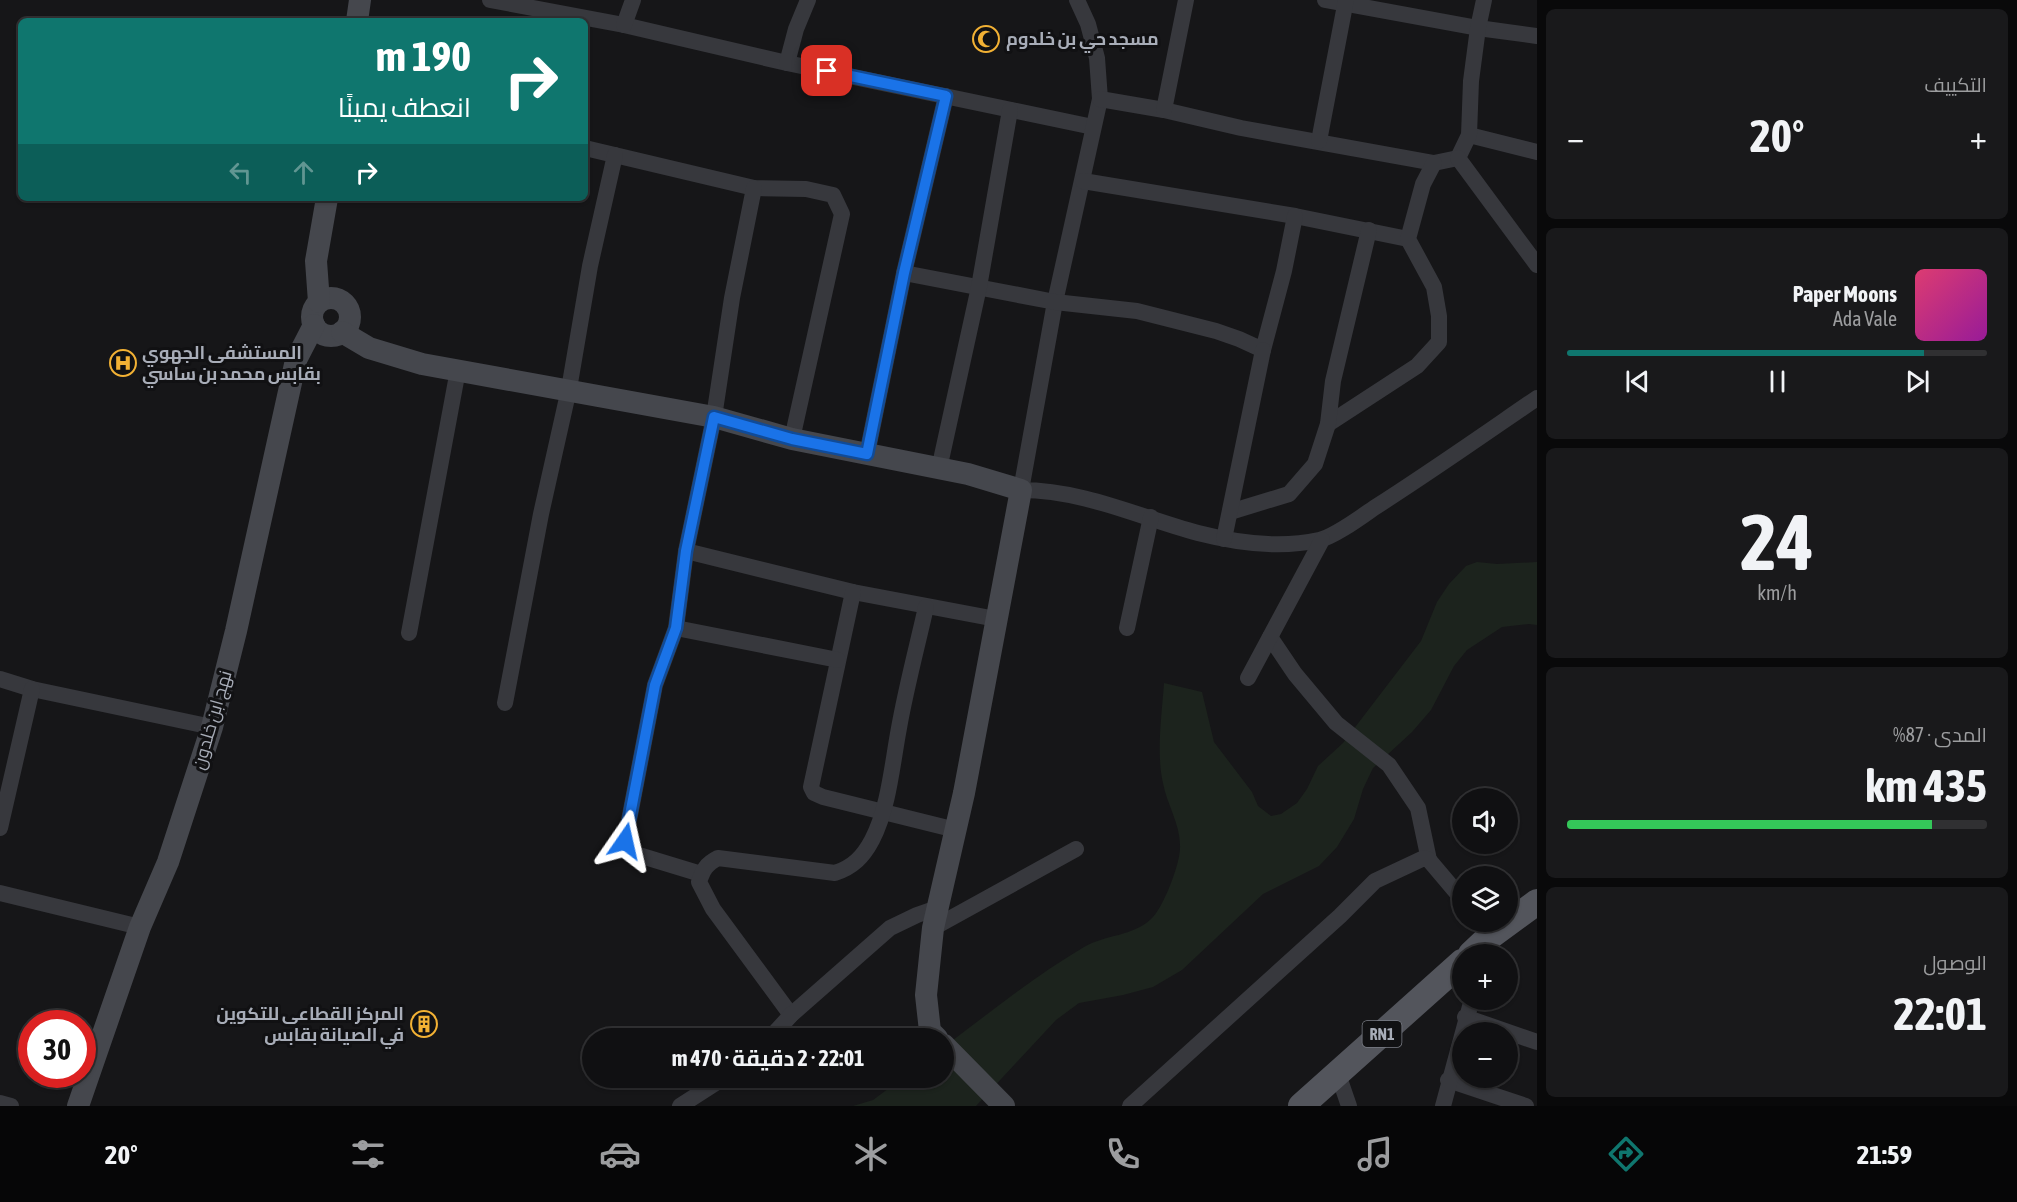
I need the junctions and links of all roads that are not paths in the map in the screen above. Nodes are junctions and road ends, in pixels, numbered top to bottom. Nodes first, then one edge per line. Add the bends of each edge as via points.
1 (360, 0) edge
2 (490, 0) edge
3 (633, 0) edge
4 (808, 0) edge
5 (1077, 0) edge
6 (1185, 0) edge
7 (1325, 0) edge
8 (1484, 0) edge
9 (1346, 2) edge
10 (357, 18) edge
11 (586, 18) edge
12 (588, 18) edge
13 (624, 25) junction
14 (1478, 28) junction
15 (1537, 36) edge
16 (786, 63) junction
17 (946, 96) junction
18 (1100, 99) junction
19 (1010, 110) junction
20 (1164, 110) junction
21 (1093, 127) junction
22 (1469, 135) junction
23 (1319, 141) junction
24 (588, 149) edge
25 (1537, 152) edge
26 (615, 155) junction
27 (1458, 158) junction
28 (1434, 163) junction
29 (1083, 181) junction
30 (754, 188) junction
31 (326, 201) edge
32 (1295, 216) junction
33 (1368, 230) junction
34 (1408, 239) junction
35 (1537, 265) edge
36 (904, 273) junction
37 (979, 287) junction
38 (319, 302) junction
39 (1055, 302) junction
40 (314, 325) junction
41 (342, 332) junction
42 (1263, 350) junction
43 (458, 370) junction
44 (569, 389) junction
45 (1537, 399) edge
46 (714, 417) junction
47 (1328, 424) junction
48 (792, 439) junction
49 (867, 454) junction
50 (939, 469) junction
51 (1021, 490) junction
52 (1230, 512) junction
53 (1150, 517) junction
54 (1224, 539) junction
55 (1322, 540) junction
56 (686, 551) junction
57 (853, 592) junction
58 (926, 607) junction
59 (996, 620) junction
60 (676, 628) junction
61 (1127, 628) dead end
62 (409, 633) dead end
63 (1270, 637) junction
64 (838, 660) junction
65 (1248, 678) dead end
66 (0, 679) edge
67 (32, 689) junction
68 (505, 703) dead end
69 (212, 727) junction
70 (883, 812) junction
71 (0, 828) edge
72 (956, 830) junction
73 (1076, 849) dead end
74 (1429, 860) junction
75 (701, 874) junction
76 (1452, 887) edge
77 (0, 893) edge
78 (1537, 902) edge
79 (935, 918) junction
80 (140, 927) junction
81 (1484, 941) edge
82 (1452, 971) edge
83 (1468, 1010) edge
84 (791, 1015) junction
85 (1466, 1017) junction
86 (779, 1028) edge
87 (934, 1028) edge
88 (1537, 1042) edge
89 (954, 1055) edge
90 (1338, 1074) junction
91 (1448, 1080) junction
92 (708, 1088) edge
93 (0, 1103) edge
94 (11, 1106) edge
95 (78, 1106) edge
96 (680, 1106) edge
97 (1004, 1106) edge
98 (1130, 1106) edge
99 (1301, 1106) edge
100 (1351, 1106) edge
101 (1443, 1106) edge
102 (1526, 1106) edge

1 - 10 street
2 - 11 street
3 - 13 street
4 - 16 street
5 - 18 street via 1097,58
6 - 20 street
7 - 9 street
8 - 14 street
9 - 14 street
9 - 23 street
12 - 13 street
13 - 16 street
14 - 15 street
14 - 22 street
16 - 17 street
17 - 19 street
17 - 36 street
18 - 20 street
18 - 21 street
19 - 21 street
19 - 37 street
20 - 23 street
21 - 29 street
22 - 25 street
22 - 27 street
23 - 28 street
24 - 26 street
26 - 30 street
26 - 44 street via 590,266
27 - 28 street
27 - 35 street
28 - 34 street
29 - 32 street
29 - 39 street
30 - 46 street
30 - 48 street via 806,189 833,195 842,214
31 - 38 street via 316,261
32 - 33 street
32 - 42 street
33 - 34 street
33 - 47 street
34 - 47 street via 1434,287 1438,342 1417,366
36 - 37 street
36 - 49 street
37 - 39 street
37 - 50 street
38 - 40 street via 312,312
38 - 41 street via 333,298 346,305 349,320
39 - 42 street via 1137,311 1216,331
39 - 51 street
40 - 41 street via 323,334
40 - 69 street, نهج ابن خلدون via 296,360
41 - 43 street via 369,348
42 - 52 street
43 - 44 street
43 - 62 street
44 - 46 street
44 - 68 street
45 - 55 street
46 - 48 street
46 - 56 street
47 - 52 street via 1315,464 1289,494
48 - 49 street
49 - 50 street
50 - 51 street
51 - 53 street via 1048,490
51 - 59 street
52 - 54 street
53 - 54 street
53 - 61 street
54 - 55 street via 1283,546
55 - 63 street
56 - 57 street
56 - 60 street
57 - 58 street
57 - 64 street
58 - 59 street
58 - 70 street
59 - 72 street
60 - 64 street
60 - 75 street via 655,685 625,841 632,853
63 - 65 street
63 - 74 street via 1294,674 1336,723 1389,765 1418,808
64 - 70 street via 811,787 823,797
66 - 67 street
67 - 69 street
67 - 71 street
69 - 80 street, نهج ابن خلدون via 168,862
70 - 72 street
70 - 75 street via 861,858 836,873 718,858 708,863
72 - 79 street
73 - 79 street
74 - 76 street
74 - 98 street via 1424,858 1375,880
75 - 84 street via 699,882 713,909
77 - 80 street
78 - 81 main road
79 - 84 street via 916,915 890,928
79 - 87 street via 926,995
80 - 95 street, نهج ابن خلدون
82 - 90 main road, RN1
83 - 85 street
84 - 86 street
85 - 88 street
85 - 91 street
89 - 97 street
90 - 99 main road, RN1
90 - 100 street
91 - 101 street
91 - 102 street
92 - 96 street
93 - 94 street

